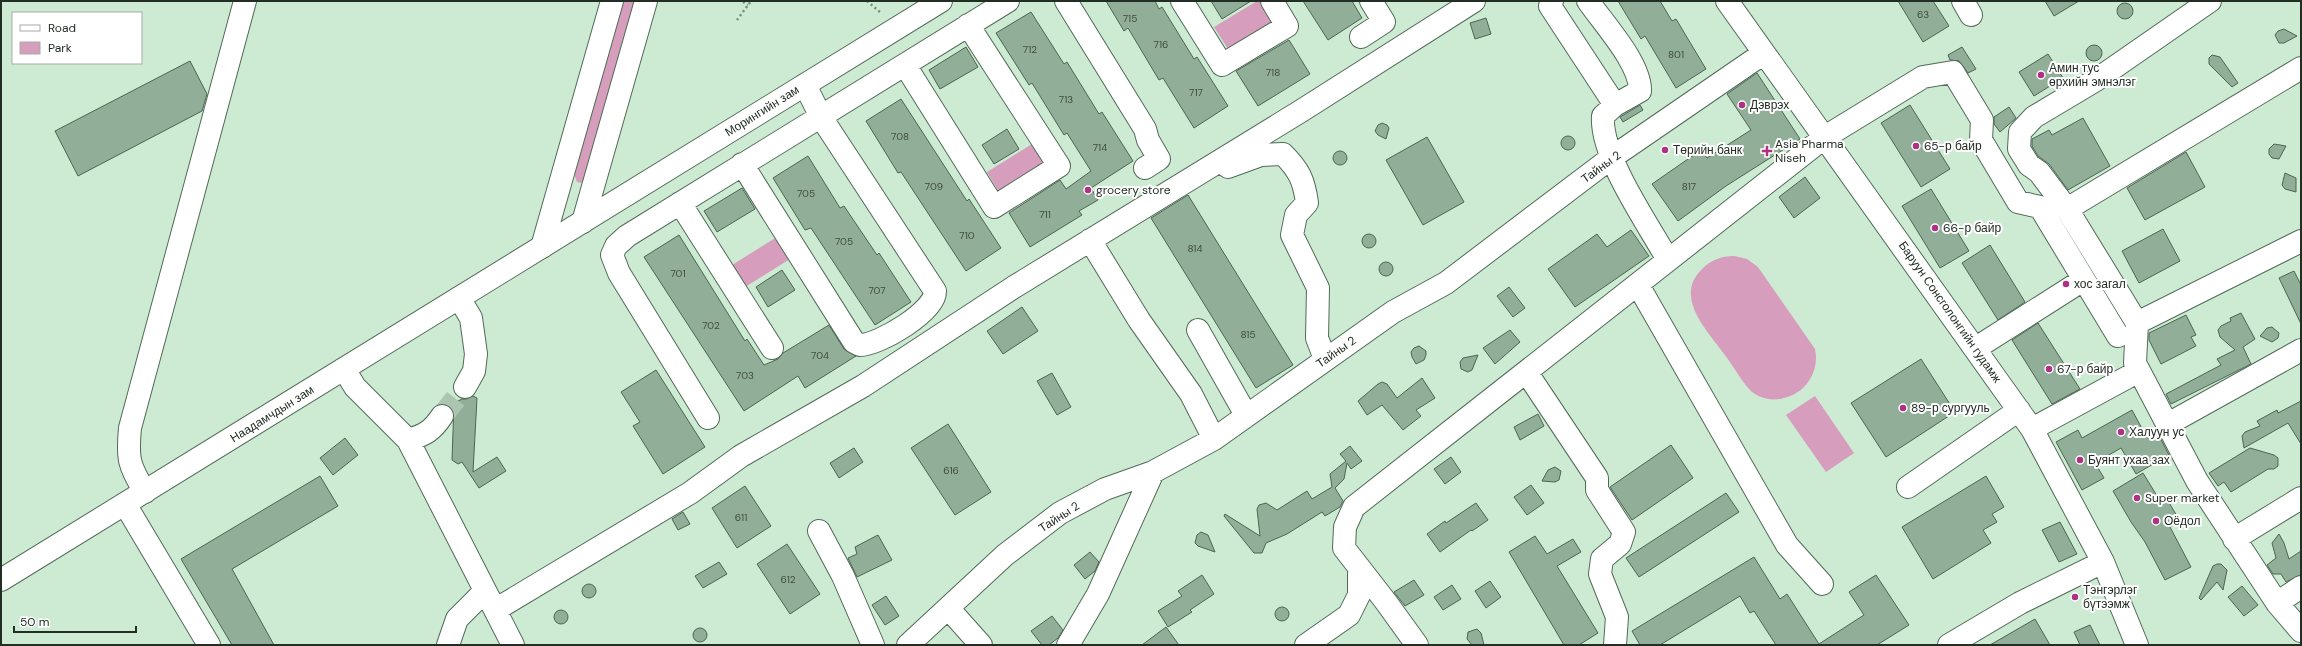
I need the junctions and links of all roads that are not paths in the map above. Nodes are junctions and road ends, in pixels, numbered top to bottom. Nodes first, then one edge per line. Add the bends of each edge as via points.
1 (245, 1) edge
2 (612, 1) edge
3 (646, 1) edge
4 (941, 1) edge
5 (1008, 1) edge
6 (1066, 1) edge
7 (1182, 1) edge
8 (1272, 1) edge
9 (1371, 1) edge
10 (1474, 1) edge
11 (1552, 1) edge
12 (1588, 1) edge
13 (1727, 1) edge
14 (2210, 1) edge
15 (968, 25) junction
16 (1361, 37) dead end
17 (1764, 53) junction
18 (904, 65) junction
19 (2301, 68) edge
20 (805, 85) junction
21 (1615, 105) junction
22 (821, 117) junction
23 (1825, 137) junction
24 (1611, 158) junction
25 (742, 164) junction
26 (1145, 168) dead end
27 (1205, 170) junction
28 (680, 203) junction
29 (2067, 209) junction
30 (583, 222) junction
31 (1090, 240) junction
32 (2301, 241) edge
33 (542, 247) junction
34 (1668, 260) junction
35 (2083, 280) junction
36 (1638, 285) junction
37 (459, 298) junction
38 (2136, 323) junction
39 (1198, 330) dead end
40 (2118, 336) dead end
41 (772, 348) dead end
42 (1976, 348) junction
43 (2301, 350) edge
44 (1325, 360) junction
45 (344, 369) junction
46 (2139, 371) junction
47 (1527, 373) junction
48 (465, 387) tunnel mouth
49 (2019, 410) junction
50 (1246, 415) junction
51 (442, 416) tunnel mouth
52 (708, 418) dead end
53 (2168, 424) junction
54 (2032, 429) junction
55 (1214, 438) junction
56 (408, 440) junction
57 (1153, 472) junction
58 (1908, 487) dead end
59 (145, 492) junction
60 (2301, 498) edge
61 (125, 504) junction
62 (819, 531) dead end
63 (2234, 539) junction
64 (2103, 562) junction
65 (1359, 569) junction
66 (1, 580) edge
67 (1822, 584) dead end
68 (2301, 587) edge
69 (485, 591) junction
70 (2277, 604) junction
71 (948, 608) junction
72 (495, 610) junction
73 (2301, 631) edge
74 (2132, 643) edge
75 (209, 645) edge
76 (448, 645) edge
77 (513, 645) edge
78 (873, 645) edge
79 (908, 645) edge
80 (981, 645) edge
81 (1068, 645) edge
82 (1306, 645) edge
83 (1416, 645) edge
84 (1615, 645) edge
85 (1949, 645) edge

1 - 59 street via 130,428 128,448 131,468
2 - 33 street
3 - 30 street
4 - 20 street, Морингийн зам
5 - 15 street
6 - 26 street via 1145,129 1148,140 1160,159
7 - 8 street via 1222,65 1287,26
9 - 16 street via 1384,22
10 - 27 street
11 - 21 street via 1550,6
12 - 21 street via 1629,59 1640,81 1640,91
13 - 17 street, Баруун Сонсголонгийн гудамж
14 - 29 street via 2096,80 2034,117 2020,132 2020,149 2029,165 2039,172
15 - 18 street
15 - 18 street via 1059,166 994,207
17 - 23 street, Баруун Сонсголонгийн гудамж
17 - 24 street, Тайны 2
18 - 22 street
19 - 29 street
20 - 22 street
20 - 30 street, Морингийн зам
21 - 24 street via 1603,116 1602,130
22 - 25 street
22 - 25 street via 935,291 931,305 884,338 868,345 854,342
23 - 34 street
23 - 35 street via 1924,77 1953,72 1982,120 1981,140 2018,202 2040,207
23 - 42 street, Баруун Сонсголонгийн гудамж
24 - 34 street
24 - 44 street, Тайны 2 via 1446,283 1393,312
25 - 28 street
27 - 31 street
27 - 44 street via 1214,171 1268,154 1283,154 1294,165 1304,183 1307,203 1296,215 1292,235 1318,288 1317,338
28 - 41 street
28 - 52 street via 627,236 616,246 612,255 619,273
29 - 38 street
30 - 33 street, Морингийн зам
31 - 55 street via 1139,320 1190,394
31 - 72 street via 863,386 741,456 690,492
32 - 38 street
33 - 37 street, Наадамчдын зам
34 - 36 street
35 - 40 street
35 - 42 street
36 - 47 street
36 - 67 street via 1787,545
37 - 45 street, Наадамчдын зам
37 - 48 street via 470,318 476,354 474,371
38 - 46 street via 2135,362
39 - 50 street
42 - 49 street, Баруун Сонсголонгийн гудамж
43 - 53 street
44 - 50 street, Тайны 2
45 - 56 street via 355,387
45 - 59 street, Наадамчдын зам
46 - 53 street
46 - 54 street
47 - 65 street via 1354,507 1345,527 1344,548
47 - 84 street via 1597,478 1596,490 1624,532 1620,544 1602,559 1600,574 1617,617
49 - 54 street, Баруун Сонсголонгийн гудамж
49 - 58 street
50 - 55 street, Тайны 2
51 - 56 street via 425,435
53 - 63 street via 2197,481
54 - 64 street, Баруун Сонсголонгийн гудамж
55 - 57 street, Тайны 2
56 - 69 street
57 - 71 street, Тайны 2 via 1105,489 1060,513 1005,555
57 - 81 street via 1098,594
59 - 61 street, Наадамчдын зам
60 - 63 street
61 - 66 street, Наадамчдын зам
61 - 75 street
62 - 78 street via 843,576
63 - 70 street
64 - 74 street, Баруун Сонсголонгийн гудамж
64 - 85 street via 2020,603
65 - 82 street via 1358,595 1349,615
65 - 83 street
68 - 70 street
69 - 72 street
69 - 76 street via 457,619
70 - 73 street
71 - 79 street, Тайны 2
71 - 80 street
72 - 77 street

